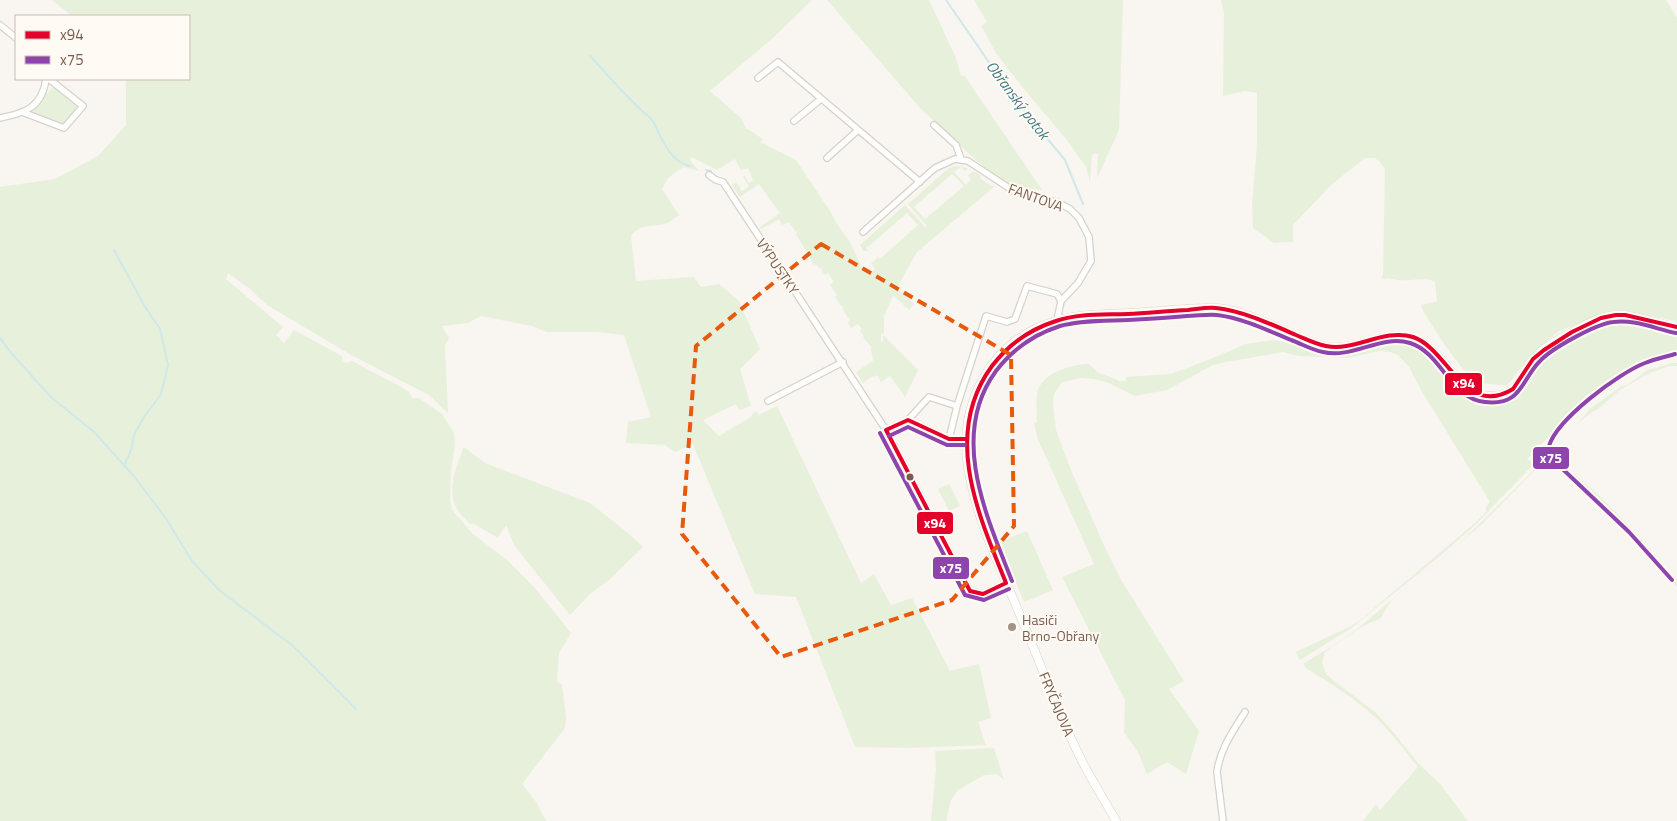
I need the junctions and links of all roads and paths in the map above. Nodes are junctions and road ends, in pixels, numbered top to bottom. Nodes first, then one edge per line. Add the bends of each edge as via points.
1 (0, 25) edge
2 (15, 37) edge
3 (758, 78) dead end
4 (48, 80) edge
5 (49, 80) edge
6 (821, 98) junction
7 (22, 112) junction
8 (0, 118) edge
9 (794, 121) dead end
10 (934, 125) dead end
11 (858, 130) junction
12 (827, 158) dead end
13 (961, 159) junction
14 (709, 175) dead end
15 (920, 182) junction
16 (863, 232) dead end
17 (1061, 301) junction
18 (1057, 320) junction
19 (1677, 327) edge
20 (843, 362) junction
21 (768, 401) dead end
22 (957, 406) junction
23 (908, 420) junction
24 (886, 430) junction
25 (948, 439) junction
26 (965, 439) junction
27 (1006, 583) junction
28 (1245, 712) dead end
29 (1116, 821) edge
30 (1223, 821) edge

1 - 2 street
3 - 6 street via 778,62
4 - 7 street via 35,105
5 - 7 street via 83,106 64,128
6 - 9 street
6 - 11 street
7 - 8 street
10 - 13 street via 956,145
11 - 12 street
11 - 15 street
13 - 15 street via 949,160
13 - 17 street, FANTOVA via 1015,192 1059,203 1079,218 1089,237 1091,261 1078,283
14 - 20 street, VÝPUSTKY via 723,182
15 - 16 street
17 - 18 street
17 - 22 street via 1057,294 1028,286 1015,319 1008,322 986,316
18 - 19 main road, FRYČAJOVA via 1218,308 1327,347 1347,347 1397,335 1410,337 1436,351 1462,384 1485,396 1506,394 1516,387 1537,355 1597,320 1611,315 1626,316
18 - 26 main road, FRYČAJOVA via 1009,345 988,368 976,393
20 - 21 street
20 - 24 street, VÝPUSTKY
22 - 23 street via 929,397
22 - 25 street
23 - 24 street
23 - 25 street
24 - 27 street via 970,591 983,594
25 - 26 street
26 - 27 main road, FRYČAJOVA via 968,467 981,518
27 - 29 main road, FRYČAJOVA via 1079,756
28 - 30 street via 1218,764

